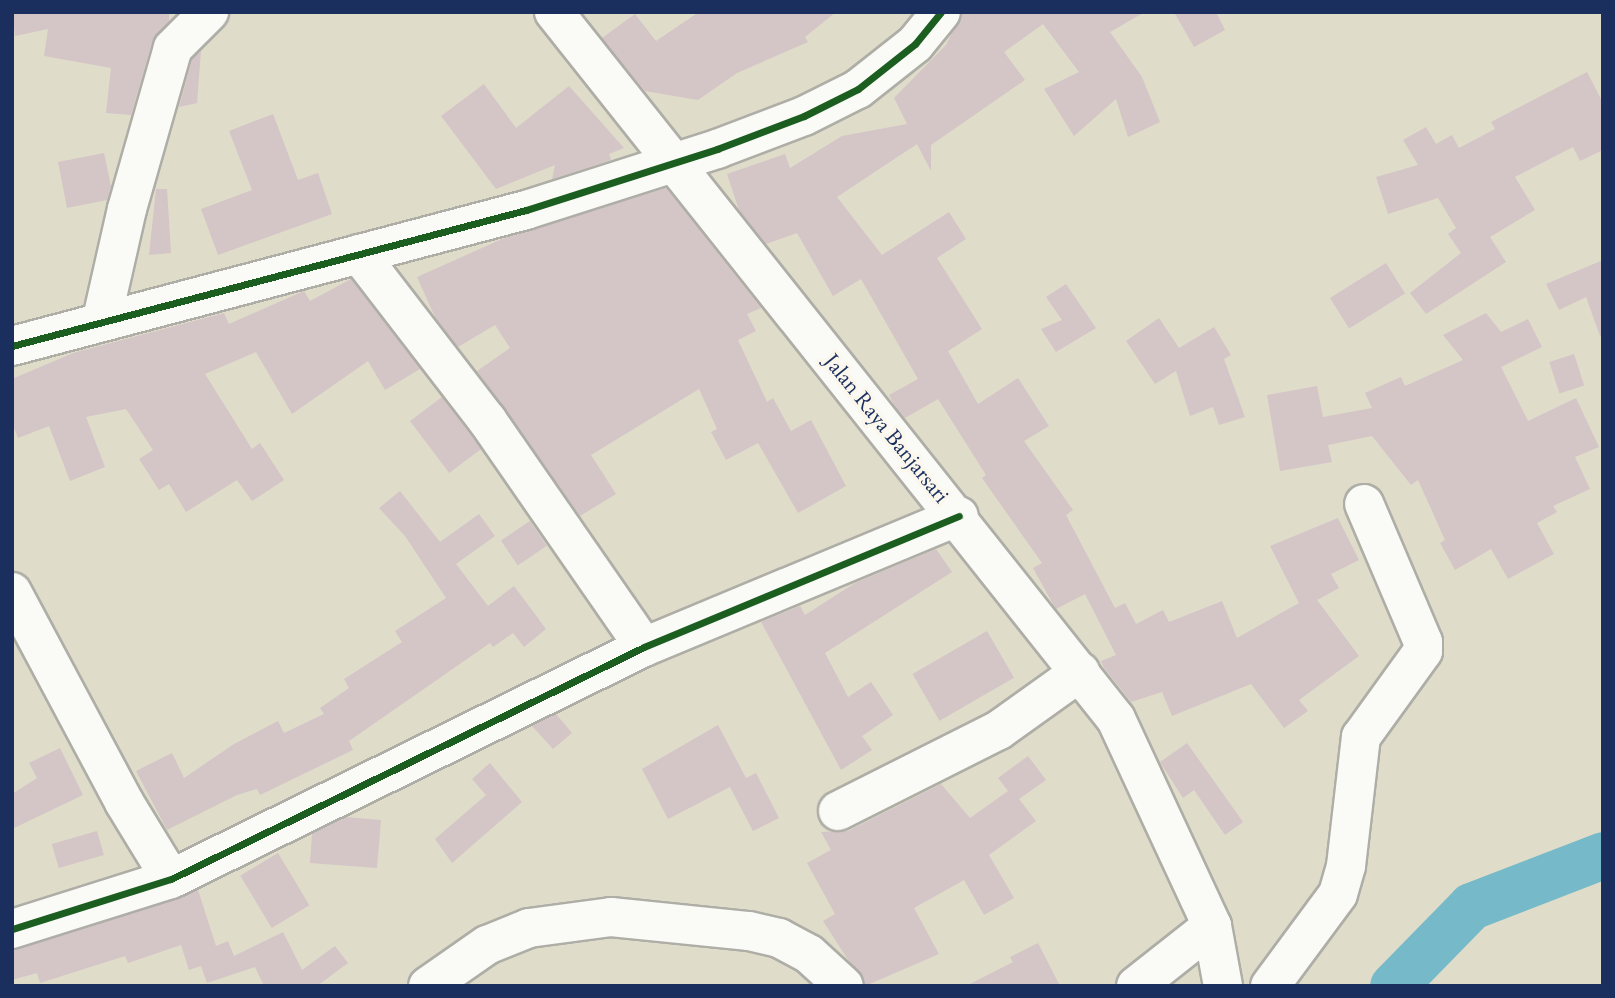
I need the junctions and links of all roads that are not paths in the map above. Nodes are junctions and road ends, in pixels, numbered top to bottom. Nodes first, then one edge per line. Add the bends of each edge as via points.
1 (209, 12) edge
2 (554, 12) edge
3 (941, 12) edge
4 (670, 162) junction
5 (359, 254) junction
6 (102, 319) junction
7 (12, 346) edge
8 (1364, 504) dead end
9 (959, 516) junction
10 (12, 592) edge
11 (644, 647) junction
12 (1080, 672) junction
13 (838, 811) dead end
14 (171, 879) junction
15 (1212, 926) junction
16 (12, 929) edge
17 (428, 986) edge
18 (844, 986) edge
19 (1136, 986) edge
20 (1223, 986) edge
21 (1270, 986) edge

1 - 6 main road via 173,48 127,209
2 - 4 main road, Jalan Raya Banjarsari
3 - 4 main road via 915,44 858,89 804,116
4 - 5 main road via 526,210
4 - 9 main road, Jalan Raya Banjarsari
5 - 6 main road
5 - 11 main road via 487,420
6 - 7 main road
8 - 21 main road via 1423,651 1360,737 1346,866 1338,894
9 - 11 main road
9 - 12 main road, Jalan Raya Banjarsari
10 - 14 main road via 124,802
11 - 14 main road
12 - 13 main road via 999,730
12 - 15 main road, Jalan Raya Banjarsari via 1116,719
14 - 16 main road
15 - 19 main road
15 - 20 main road, Jalan Raya Banjarsari
17 - 18 main road via 487,945 528,928 611,917 749,931 779,939 809,954

